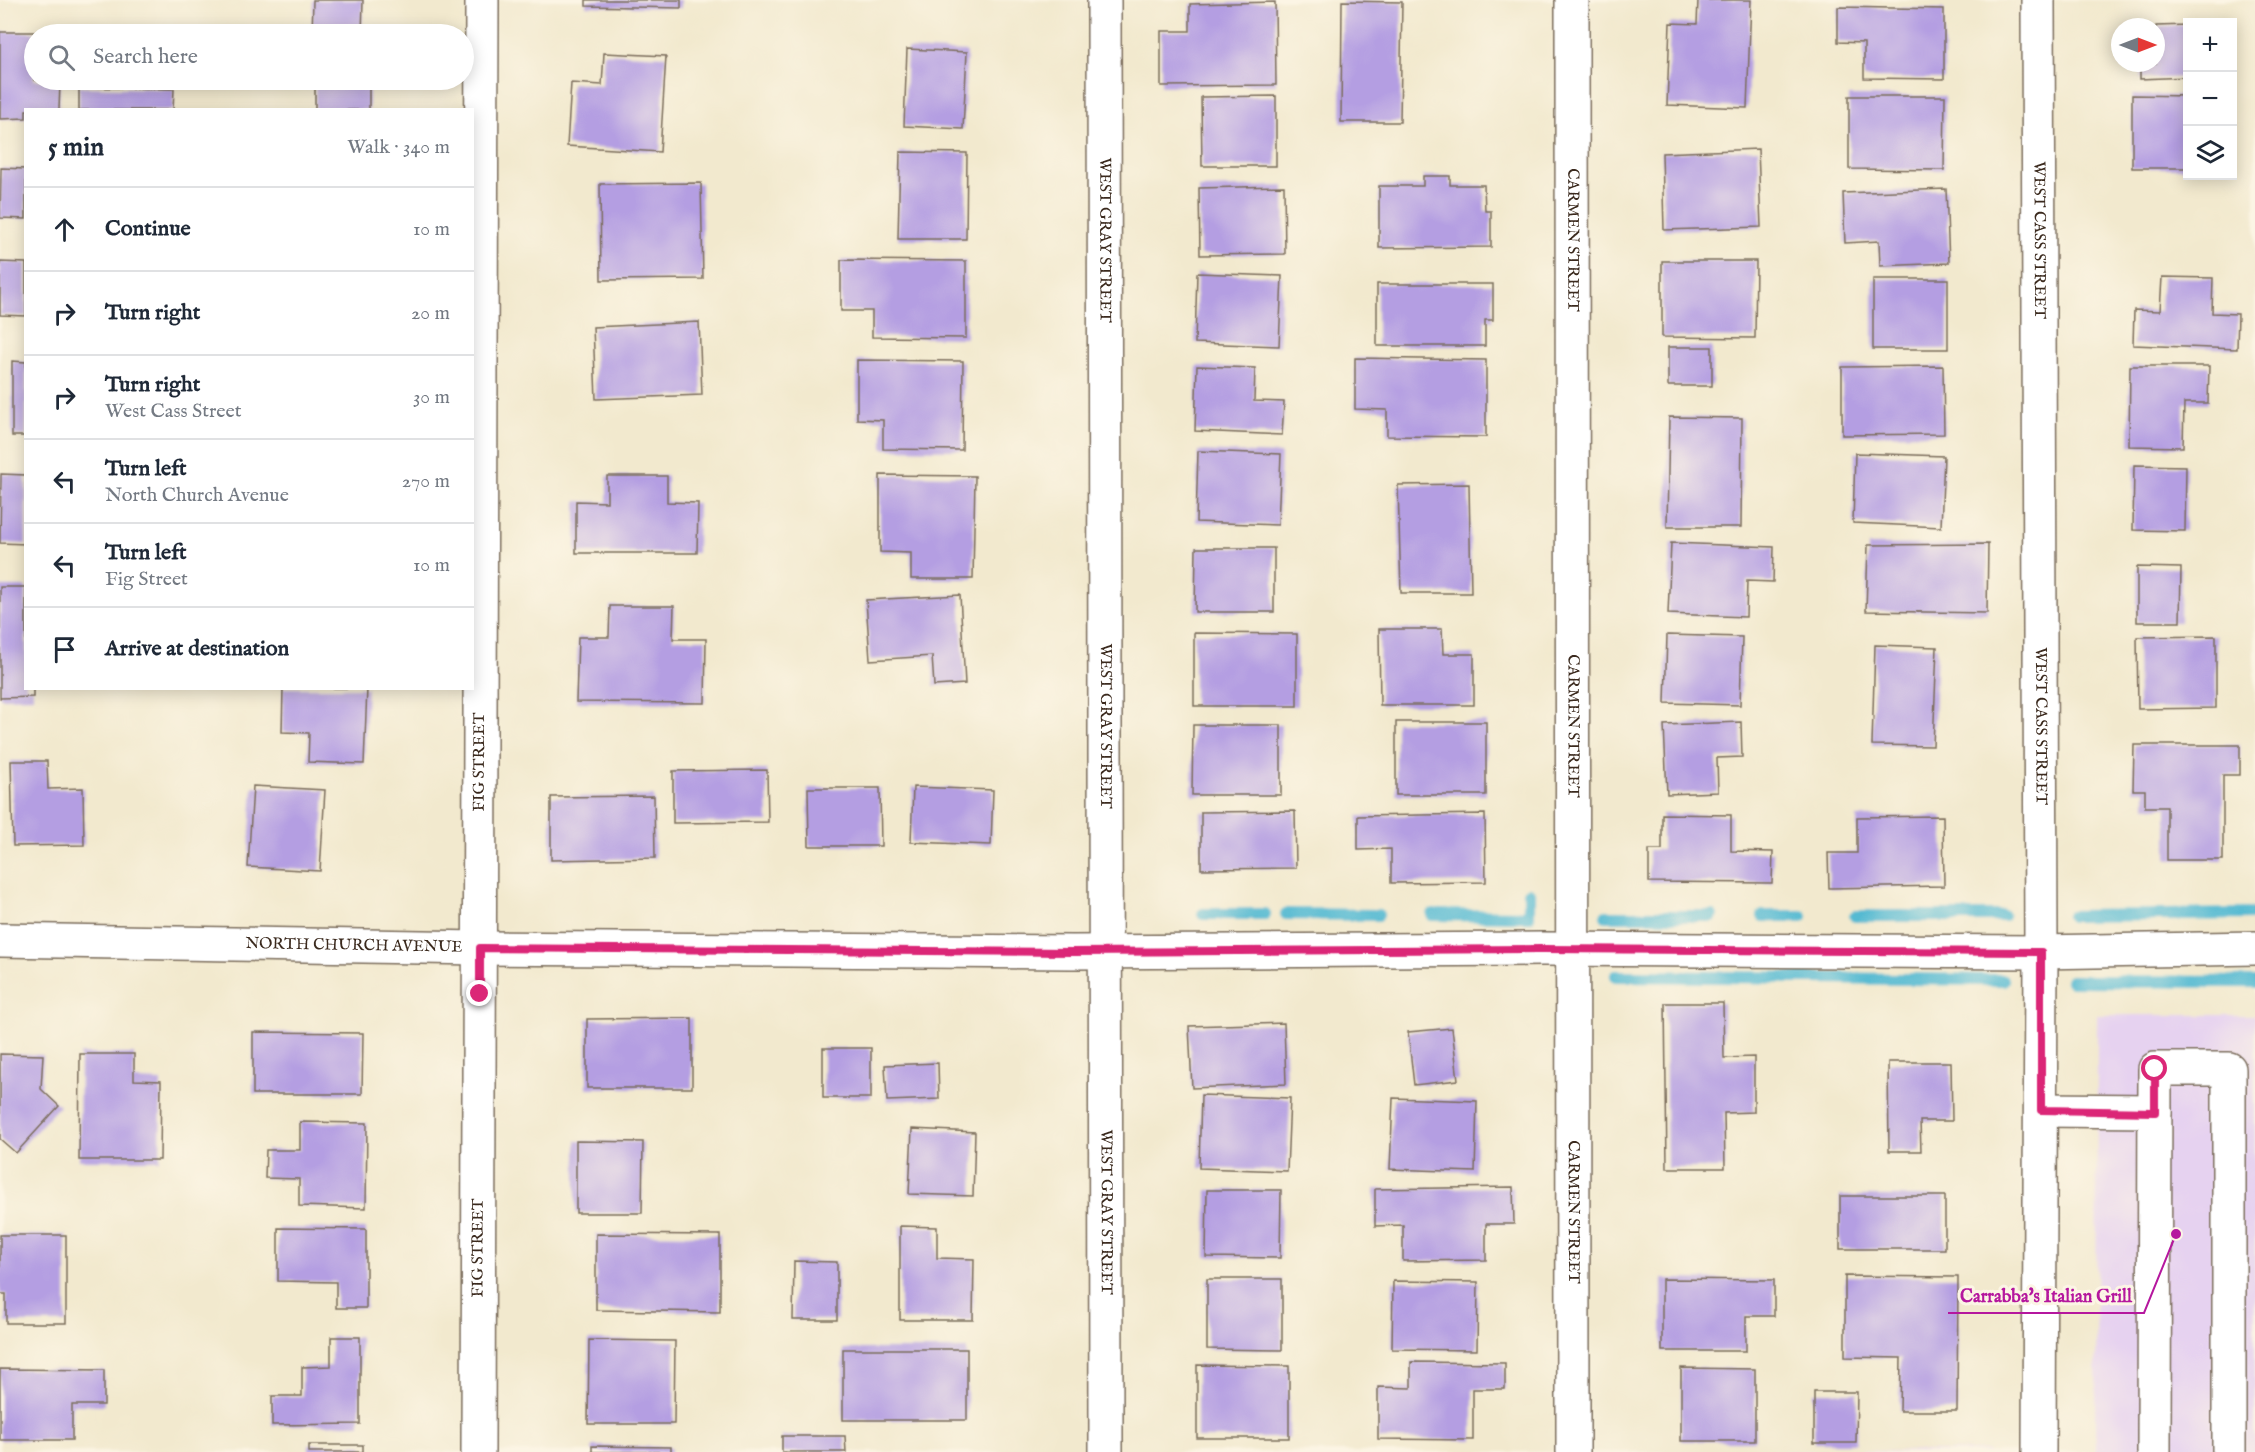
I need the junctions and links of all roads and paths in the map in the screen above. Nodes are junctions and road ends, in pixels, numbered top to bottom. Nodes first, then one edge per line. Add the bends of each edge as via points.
1 (482, 0) edge
2 (1104, 0) edge
3 (1572, 0) edge
4 (2038, 0) edge
5 (0, 940) edge
6 (480, 948) junction
7 (2255, 948) edge
8 (1572, 949) junction
9 (1106, 952) junction
10 (2041, 952) junction
11 (2041, 1110) junction
12 (2155, 1112) junction
13 (478, 1452) edge
14 (1106, 1452) edge
15 (1573, 1452) edge
16 (2039, 1452) edge
17 (2154, 1452) edge
18 (2229, 1452) edge

1 - 6 street, FIG STREET
2 - 9 street, WEST GRAY STREET
3 - 8 street, CARMEN STREET
4 - 10 street, WEST CASS STREET
5 - 6 street, NORTH CHURCH AVENUE
6 - 9 street, NORTH CHURCH AVENUE
6 - 13 street, FIG STREET
7 - 10 street, NORTH CHURCH AVENUE
8 - 9 street, NORTH CHURCH AVENUE
8 - 10 street, NORTH CHURCH AVENUE
8 - 15 street, CARMEN STREET
9 - 14 street, WEST GRAY STREET
10 - 11 street, WEST CASS STREET
11 - 12 street
11 - 16 street, WEST CASS STREET
12 - 17 street
12 - 18 street via 2155,1069 2229,1069

